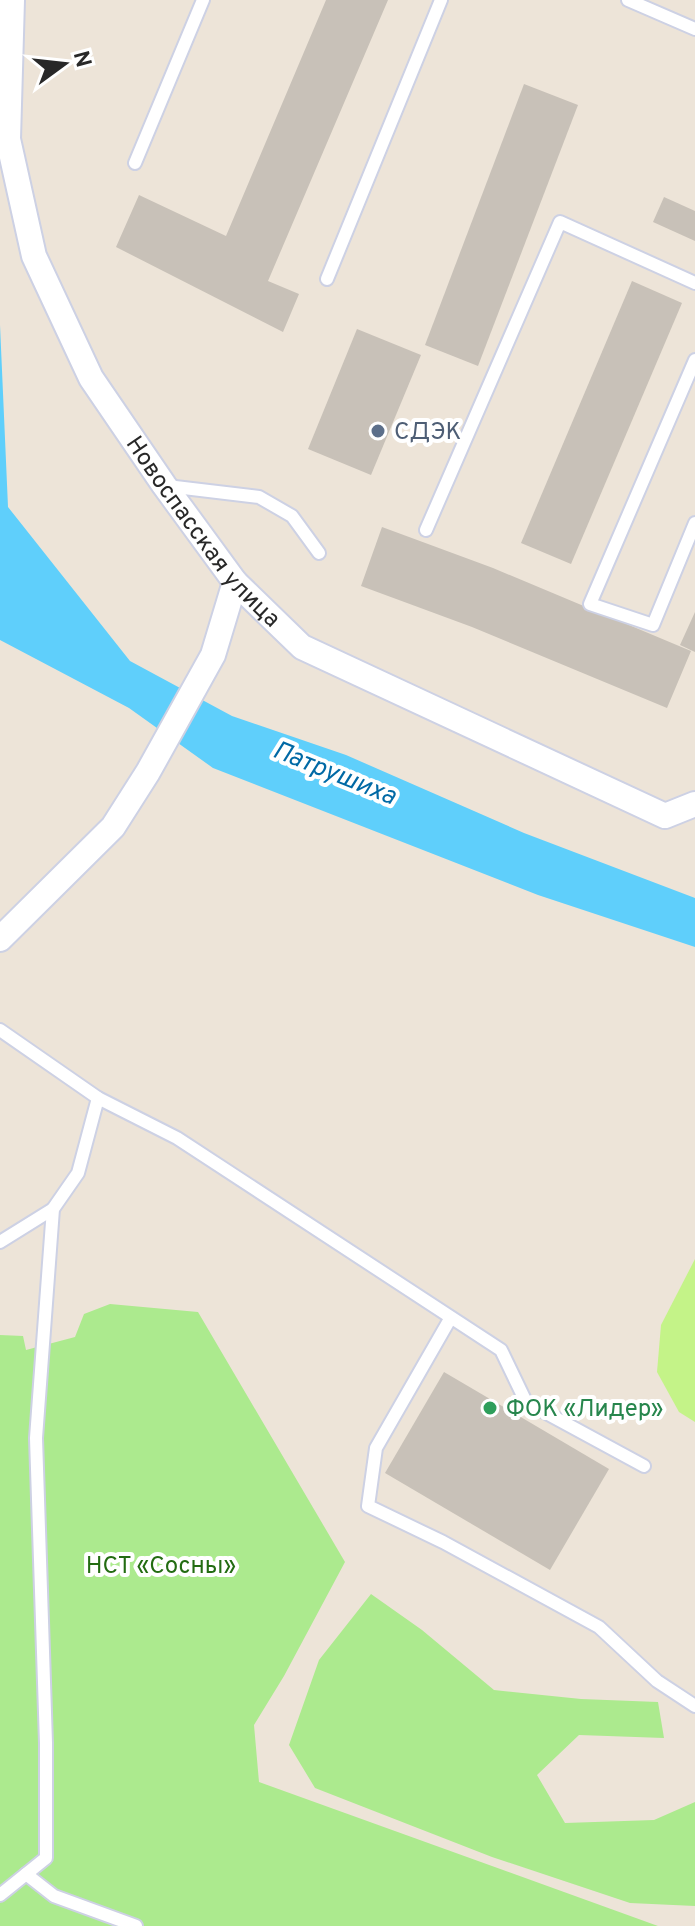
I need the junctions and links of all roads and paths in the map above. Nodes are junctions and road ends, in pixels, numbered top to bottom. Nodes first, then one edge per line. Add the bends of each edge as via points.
1 (12, 0) edge
2 (203, 0) edge
3 (441, 0) edge
4 (628, 0) edge
5 (695, 29) edge
6 (135, 163) dead end
7 (327, 279) dead end
8 (695, 283) edge
9 (695, 360) edge
10 (164, 485) junction
11 (695, 523) edge
12 (426, 530) dead end
13 (319, 553) dead end
14 (235, 582) junction
15 (695, 804) edge
16 (0, 939) edge
17 (0, 1030) edge
18 (98, 1098) junction
19 (53, 1209) junction
20 (0, 1242) edge
21 (450, 1319) junction
22 (644, 1466) dead end
23 (695, 1706) edge
24 (26, 1874) junction
25 (0, 1895) edge
26 (136, 1926) edge

1 - 10 street, Новоспасская улица via 8,139 34,256 91,378
2 - 6 lane
3 - 7 lane
4 - 5 lane
8 - 12 lane via 560,222
9 - 11 lane via 590,604 653,625
10 - 13 lane via 259,497 292,516
10 - 14 street, Новоспасская улица
14 - 15 street, Новоспасская улица via 302,647 665,816
14 - 16 street via 213,655 113,827
17 - 18 lane
18 - 19 lane via 78,1173
18 - 21 lane via 177,1138
19 - 20 lane
19 - 24 lane via 36,1438 46,1858
21 - 22 lane via 501,1350 526,1402
21 - 23 lane via 376,1448 368,1506 599,1627 657,1681
24 - 25 lane
24 - 26 lane via 54,1896

